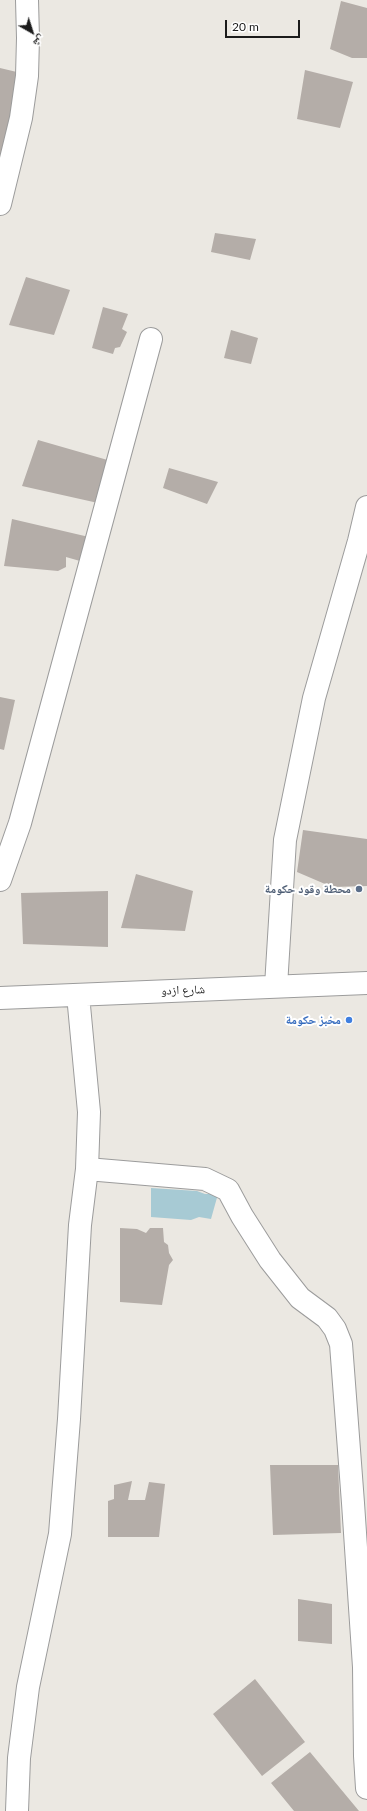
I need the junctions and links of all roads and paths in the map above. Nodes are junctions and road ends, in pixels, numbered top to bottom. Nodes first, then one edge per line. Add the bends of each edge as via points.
1 (27, 0) edge
2 (0, 204) edge
3 (151, 339) dead end
4 (367, 506) edge
5 (0, 880) edge
6 (367, 983) edge
7 (276, 986) junction
8 (78, 995) junction
9 (0, 998) edge
10 (87, 1169) junction
11 (367, 1788) edge
12 (17, 1811) edge

1 - 2 street via 27,68 21,118
3 - 5 street via 50,716 20,823
4 - 7 street via 360,541 314,698 285,840
6 - 7 street, شارع ازدو
7 - 8 street, شارع ازدو
8 - 9 street, شارع ازدو
8 - 10 street via 89,1112
10 - 11 street via 205,1179 228,1190 266,1253 300,1298 327,1318 335,1329 341,1344 353,1504 364,1667
10 - 12 street via 80,1225 60,1534 28,1687 19,1758

